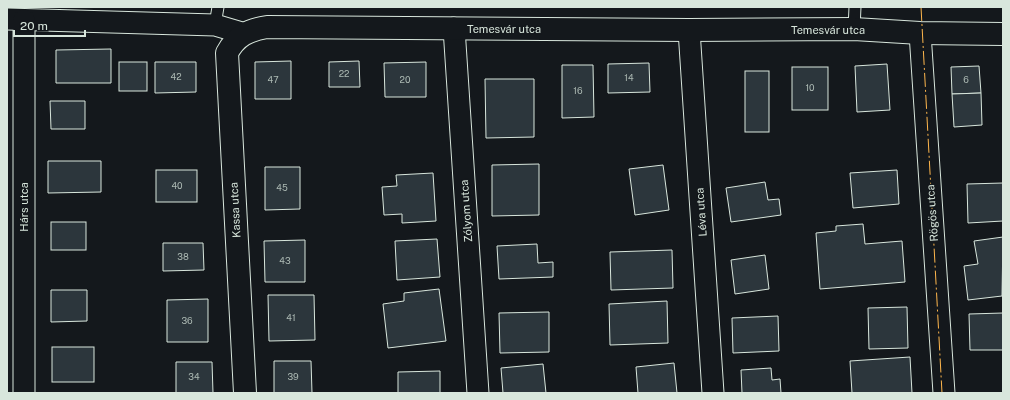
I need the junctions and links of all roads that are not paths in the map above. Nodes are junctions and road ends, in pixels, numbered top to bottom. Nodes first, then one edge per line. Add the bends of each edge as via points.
1 (855, 7) edge
2 (216, 16) edge
3 (15, 20) edge
4 (454, 28) junction
5 (854, 29) junction
6 (689, 30) junction
7 (242, 33) junction
8 (920, 33) junction
9 (1003, 34) edge
10 (24, 393) edge
11 (245, 393) edge
12 (478, 393) edge
13 (713, 393) edge
14 (944, 393) edge

1 - 5 lane
2 - 3 street
2 - 7 street
3 - 10 street, Hárs utca
4 - 6 street, Temesvár utca
4 - 7 street, Temesvár utca via 267,27
4 - 12 street, Zólyom utca
5 - 6 street, Temesvár utca
5 - 8 street, Temesvár utca
6 - 13 street, Léva utca
7 - 11 street, Kassa utca via 227,53
8 - 9 street, Temesvár utca
8 - 14 street, Rögös utca

